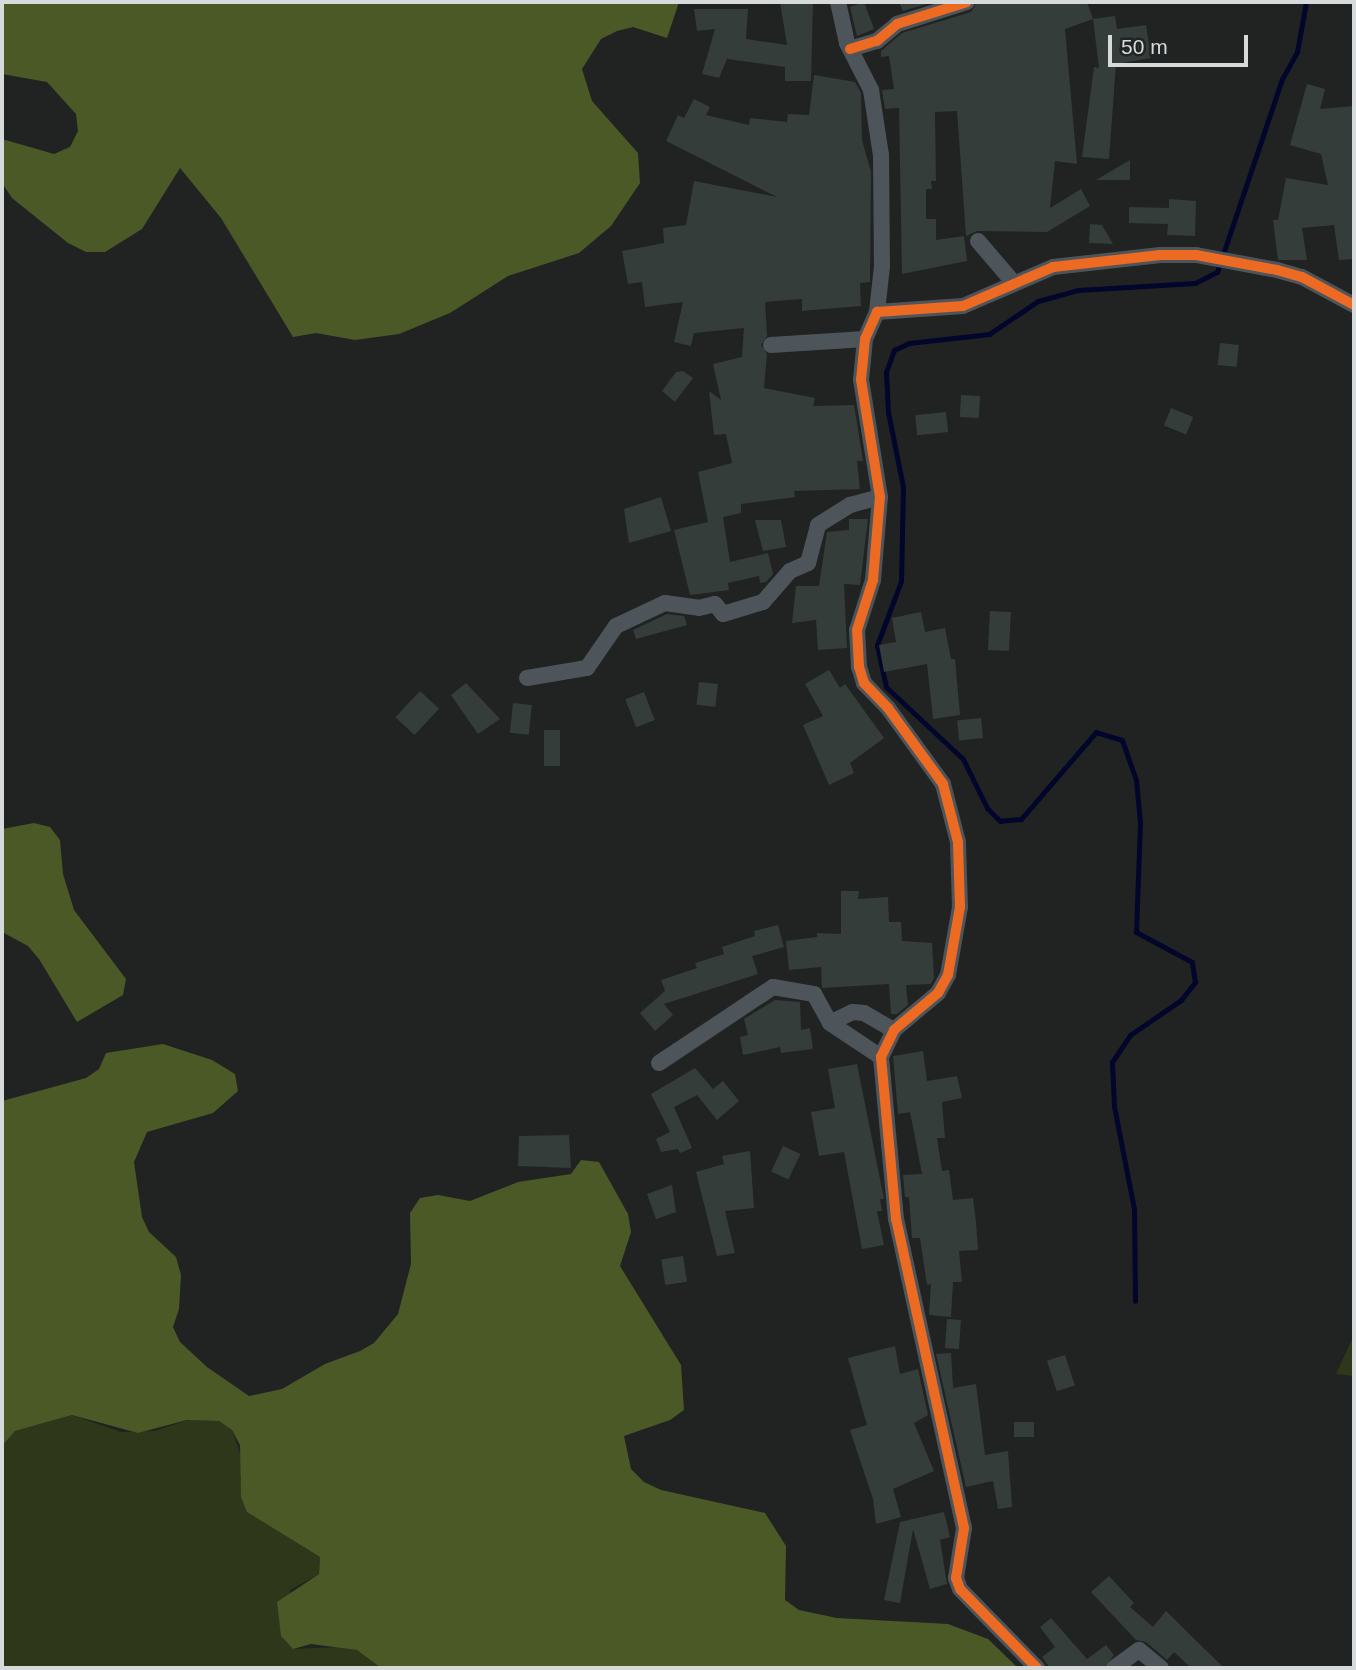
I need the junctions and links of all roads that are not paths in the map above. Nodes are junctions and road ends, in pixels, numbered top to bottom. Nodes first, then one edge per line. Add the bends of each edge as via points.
1 (838, 2) edge
2 (967, 2) edge
3 (850, 49) junction
4 (978, 241) dead end
5 (1013, 282) junction
6 (1354, 305) edge
7 (877, 312) junction
8 (865, 339) junction
9 (771, 345) dead end
10 (880, 496) junction
11 (527, 678) dead end
12 (830, 1023) junction
13 (894, 1030) junction
14 (881, 1057) junction
15 (659, 1063) dead end
16 (1037, 1668) edge
17 (1114, 1668) edge
18 (1161, 1668) edge

1 - 3 street
2 - 3 street via 897,24 877,41
3 - 7 street via 871,90 881,155 882,266
4 - 5 street
5 - 6 street via 1053,267 1094,260 1204,256 1302,277
5 - 7 street via 963,306
7 - 8 street
8 - 9 street
8 - 10 street via 861,380
10 - 11 street via 838,511 818,526 808,563 790,571 763,601 723,614 715,604 699,608 665,603 617,626 587,668
10 - 13 street via 873,580 856,630 859,667 864,683 943,784 958,842 960,907 948,975 938,993
12 - 13 street via 853,1012 864,1013
12 - 14 street
12 - 15 street via 814,994 773,987
13 - 14 street
14 - 16 street via 896,1219 964,1528 956,1578 960,1589
17 - 18 street via 1139,1650

